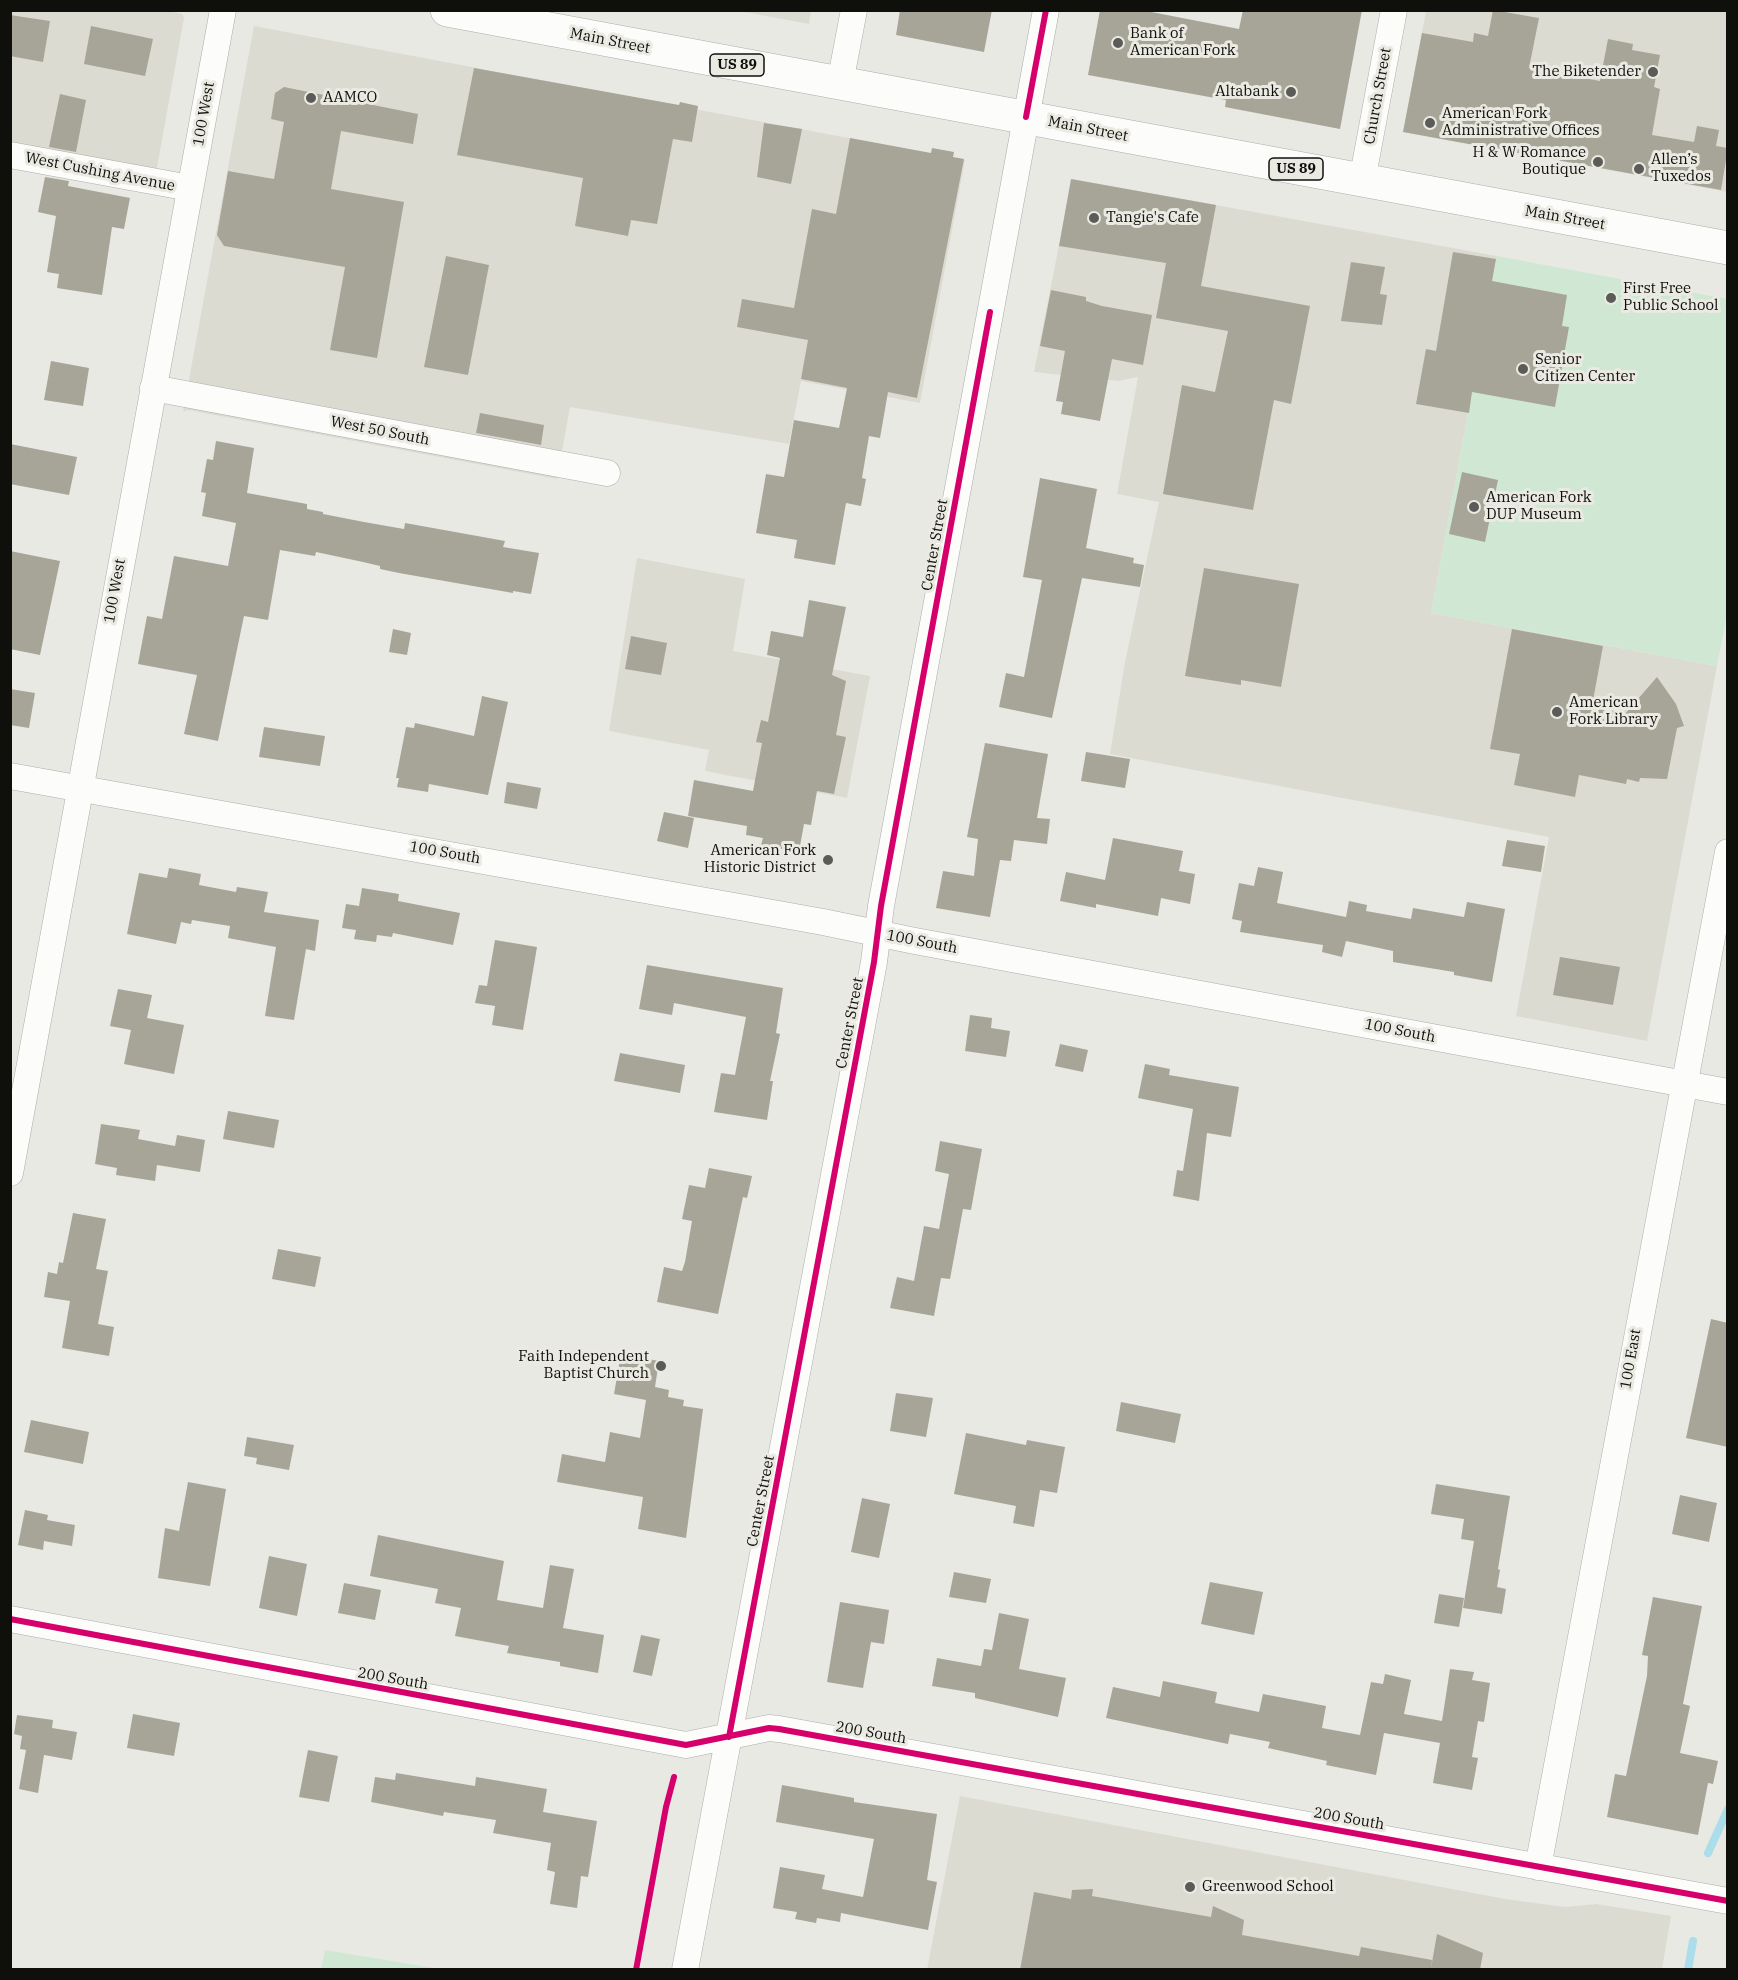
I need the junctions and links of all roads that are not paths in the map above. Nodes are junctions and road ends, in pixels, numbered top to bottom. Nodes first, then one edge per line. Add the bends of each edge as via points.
1 (223, 10) edge
2 (447, 10) edge
3 (854, 10) edge
4 (1046, 10) edge
5 (1394, 10) edge
6 (840, 83) junction
7 (1026, 117) junction
8 (10, 155) edge
9 (1362, 181) junction
10 (190, 188) junction
11 (1728, 248) edge
12 (153, 388) junction
13 (607, 473) dead end
14 (10, 776) edge
15 (79, 788) junction
16 (1728, 852) edge
17 (878, 933) junction
18 (1683, 1084) junction
19 (1728, 1092) edge
20 (10, 1173) edge
21 (10, 1619) edge
22 (729, 1737) junction
23 (1538, 1867) junction
24 (1728, 1901) edge
25 (685, 1970) edge

1 - 10 street, 100 West
2 - 6 main road, Main Street / US 89
3 - 6 street
4 - 7 street, Center Street
5 - 9 street, Church Street
6 - 7 main road, Main Street / US 89
7 - 9 main road, Main Street / US 89
7 - 17 street, Center Street
8 - 10 street, West Cushing Avenue
9 - 11 main road, Main Street / US 89
10 - 12 street, 100 West
12 - 13 street, West 50 South
12 - 15 street, 100 West
14 - 15 street, 100 South
15 - 17 street, 100 South
15 - 20 street, 100 West
16 - 18 street, 100 East
17 - 18 street, 100 South
17 - 22 street, Center Street
18 - 19 street, 100 South
18 - 23 street, 100 East
21 - 22 street, 200 South via 686,1745
22 - 23 street, 200 South via 779,1729
22 - 25 street, Center Street
23 - 24 street, 200 South

